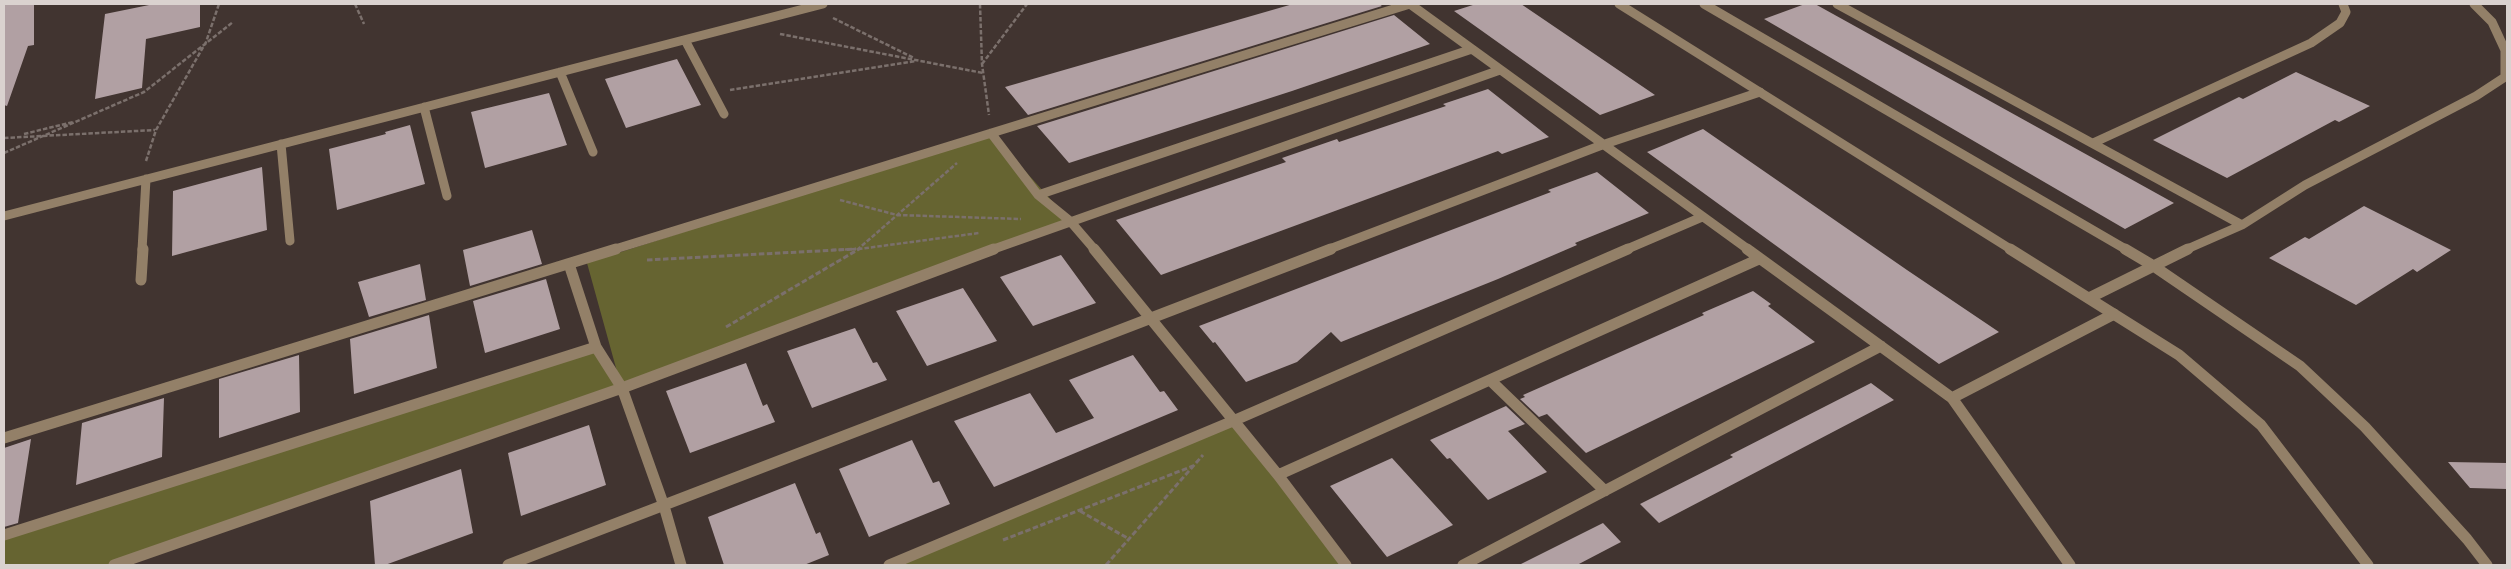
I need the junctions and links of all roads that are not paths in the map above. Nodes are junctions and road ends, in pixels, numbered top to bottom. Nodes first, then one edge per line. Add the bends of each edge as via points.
1 (823, 4) edge
2 (1410, 4) edge
3 (1619, 4) edge
4 (1704, 4) edge
5 (1837, 4) edge
6 (2342, 4) edge
7 (2474, 4) edge
8 (685, 40) junction
9 (1472, 49) junction
10 (1500, 70) junction
11 (560, 72) junction
12 (1760, 92) junction
13 (424, 107) junction
14 (724, 114) dead end
15 (991, 133) junction
16 (2093, 143) junction
17 (281, 144) junction
18 (1602, 145) junction
19 (593, 152) dead end
20 (146, 179) junction
21 (1038, 195) junction
22 (447, 196) dead end
23 (4, 216) edge
24 (1702, 217) junction
25 (1070, 221) junction
26 (2242, 224) junction
27 (290, 241) dead end
28 (1760, 259) junction
29 (569, 264) junction
30 (2152, 264) junction
31 (141, 280) dead end
32 (2089, 298) junction
33 (2114, 314) junction
34 (1151, 318) junction
35 (1881, 346) junction
36 (596, 347) junction
37 (1490, 380) junction
38 (622, 388) junction
39 (1952, 398) junction
40 (1233, 420) junction
41 (4, 438) edge
42 (1278, 475) junction
43 (1605, 491) junction
44 (664, 506) junction
45 (4, 535) edge
46 (114, 565) edge
47 (508, 565) edge
48 (681, 565) edge
49 (889, 565) edge
50 (1346, 565) edge
51 (1463, 565) edge
52 (2070, 565) edge
53 (2368, 565) edge
54 (2487, 565) edge

1 - 8 street
2 - 9 street
2 - 15 street
3 - 12 street
4 - 30 street
5 - 16 street
6 - 16 street via 2346,12 2340,23 2311,42
7 - 26 street via 2492,22 2505,50 2505,77 2476,96 2305,185
8 - 11 street
8 - 14 street
9 - 10 street
9 - 21 street
10 - 18 street
10 - 25 street
11 - 13 street
11 - 19 street
12 - 18 street
12 - 32 street
13 - 17 street
13 - 22 street
15 - 21 street
15 - 29 street
16 - 26 street
17 - 20 street
17 - 27 street
18 - 24 street
18 - 34 street
20 - 23 street
20 - 31 street
21 - 25 street
24 - 28 street
24 - 40 street
25 - 34 street
25 - 38 street
26 - 30 street
28 - 35 street
28 - 37 street
29 - 36 street
29 - 41 street
30 - 32 street
30 - 54 street via 2300,366 2366,427
32 - 33 street
33 - 39 street
33 - 53 street via 2179,355 2261,425
34 - 40 street
34 - 44 street
35 - 39 street
35 - 43 street
36 - 38 street
36 - 45 street
37 - 42 street
37 - 43 street
38 - 44 street
38 - 46 street
39 - 52 street
40 - 42 street
40 - 49 street
42 - 50 street
43 - 51 street
44 - 47 street
44 - 48 street

